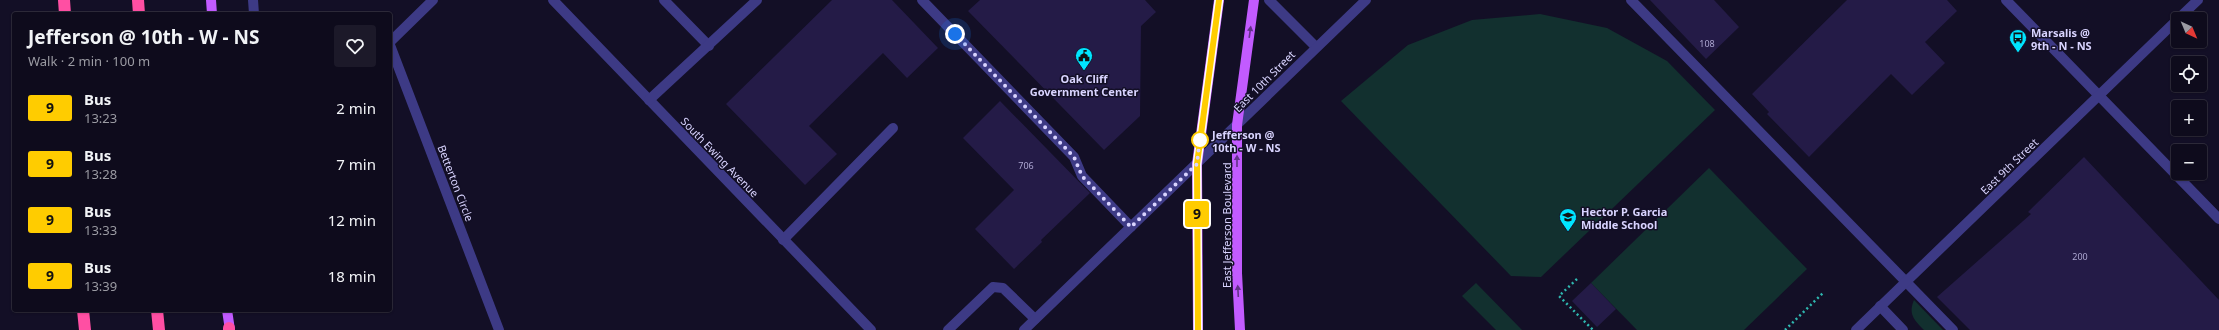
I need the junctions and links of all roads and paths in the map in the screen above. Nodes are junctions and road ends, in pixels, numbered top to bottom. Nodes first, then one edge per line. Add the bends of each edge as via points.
1 (64, 0) edge
2 (138, 0) edge
3 (211, 0) edge
4 (253, 0) edge
5 (433, 0) edge
6 (553, 0) edge
7 (664, 0) edge
8 (757, 0) edge
9 (922, 0) edge
10 (1219, 0) edge
11 (1254, 0) edge
12 (1269, 0) edge
13 (1366, 0) edge
14 (1631, 0) edge
15 (2006, 0) edge
16 (2198, 0) edge
17 (65, 12) edge
18 (138, 12) edge
19 (212, 12) edge
20 (254, 12) edge
21 (2185, 12) edge
22 (2171, 26) edge
23 (392, 42) edge
24 (709, 46) junction
25 (1316, 48) junction
26 (392, 49) edge
27 (2099, 96) junction
28 (649, 100) junction
29 (1237, 125) junction
30 (893, 128) dead end
31 (1197, 164) junction
32 (2219, 219) edge
33 (1131, 227) junction
34 (783, 240) junction
35 (1577, 279) dead end
36 (1907, 282) junction
37 (1824, 292) dead end
38 (1880, 306) junction
39 (83, 312) edge
40 (157, 312) edge
41 (227, 312) edge
42 (1036, 319) junction
43 (229, 329) edge
44 (85, 330) edge
45 (159, 330) edge
46 (499, 330) edge
47 (871, 330) edge
48 (948, 330) edge
49 (1024, 330) edge
50 (1198, 330) edge
51 (1240, 330) edge
52 (1593, 330) edge
53 (1785, 330) edge
54 (1856, 330) edge
55 (1903, 330) edge
56 (1953, 330) edge

1 - 17 highway
2 - 18 highway
3 - 19 main road
4 - 20 street
5 - 23 street
6 - 28 street, South Ewing Avenue
7 - 24 street
8 - 24 street
9 - 33 street via 1074,157 1082,176
10 - 31 main road
29 -> 11 main road, East Jefferson Boulevard
12 - 25 street
13 - 25 street, East 10th Street
14 - 36 street
15 - 27 street
16 - 21 street, East 9th Street
22 - 27 street, East 9th Street
24 - 28 street
25 - 29 street, East 10th Street
26 - 46 street, Betterton Circle
27 - 32 street
27 - 36 street, East 9th Street
28 - 34 street, South Ewing Avenue
29 - 31 street, East 10th Street
51 -> 29 main road, East Jefferson Boulevard via 1237,273
30 - 34 street
31 - 33 street, East 10th Street
31 - 50 main road
33 - 42 street, East 10th Street
34 - 47 street, South Ewing Avenue
35 - 52 path via 1559,296
36 - 38 street, East 9th Street
36 - 56 street
37 - 53 path
38 - 54 street, East 9th Street
38 - 55 street
39 - 44 highway
40 - 45 highway
41 - 43 main road
42 - 48 street via 1003,288 993,287
42 - 49 street, East 10th Street

